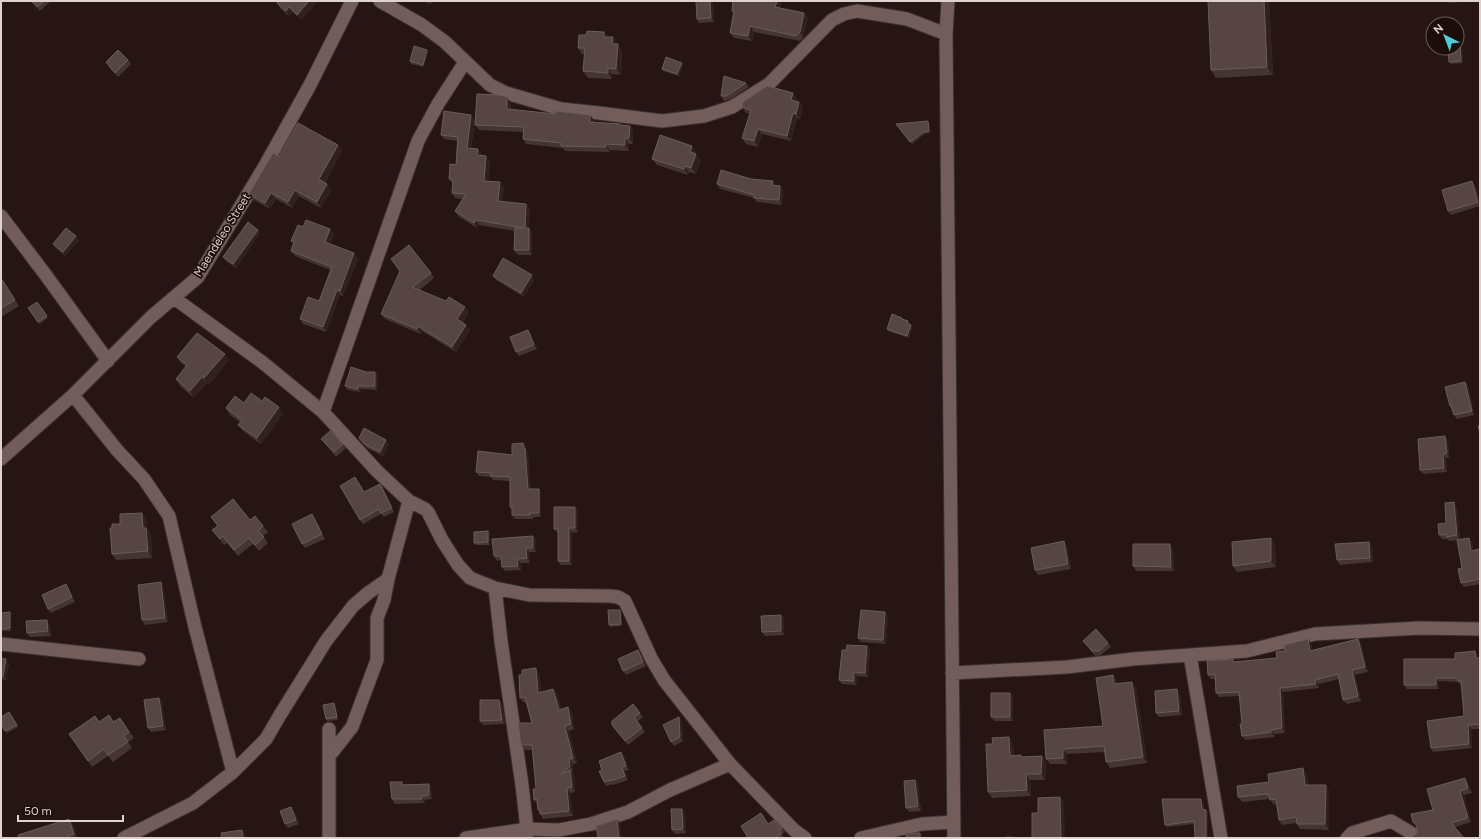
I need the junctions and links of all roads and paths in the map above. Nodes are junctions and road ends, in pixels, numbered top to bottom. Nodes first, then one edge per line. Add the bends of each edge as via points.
1 (352, 1) edge
2 (380, 1) edge
3 (948, 1) edge
4 (946, 34) junction
5 (465, 62) junction
6 (3, 222) edge
7 (174, 298) junction
8 (108, 361) junction
9 (73, 395) junction
10 (323, 412) junction
11 (1, 459) edge
12 (409, 501) junction
13 (388, 579) junction
14 (495, 588) junction
15 (1480, 629) edge
16 (1, 644) edge
17 (1190, 655) junction
18 (139, 659) dead end
19 (952, 673) junction
20 (329, 729) dead end
21 (330, 755) junction
22 (730, 764) junction
23 (233, 772) junction
24 (954, 822) junction
25 (527, 834) edge
26 (1412, 834) dead end
27 (124, 838) edge
28 (329, 838) edge
29 (466, 838) edge
30 (805, 838) edge
31 (861, 838) edge
32 (954, 838) edge
33 (1221, 838) edge
34 (1347, 838) edge

1 - 7 street, Maendeleo Street via 266,164 198,277
2 - 5 street via 422,25 445,42
3 - 4 street
4 - 5 street via 907,19 857,11 844,14 832,20 769,84 732,107 704,116 662,121 561,110 506,93 490,85
4 - 19 street
5 - 10 street via 418,141
6 - 8 street via 45,274
7 - 8 street, Maendeleo Street via 151,317
7 - 10 street via 262,362
8 - 9 street, Maendeleo Street
9 - 11 street, Maendeleo Street
9 - 23 street via 144,479 169,516
10 - 12 street via 377,471
12 - 13 street
12 - 14 street via 425,508 458,565 470,578
13 - 21 street via 377,618 377,660 352,727
13 - 23 street via 353,606 326,641 266,739
14 - 22 street via 529,595 610,596 625,601 664,680
14 - 25 street
15 - 17 street via 1419,628 1315,634 1247,651
16 - 18 street
17 - 19 street via 1066,667
17 - 33 street
19 - 24 street
20 - 21 street
21 - 28 street
22 - 25 street via 670,790 628,812 591,824
22 - 30 street via 794,830
23 - 27 street via 194,803
24 - 31 street via 922,824
24 - 32 street
25 - 29 street
26 - 34 street via 1391,821 1352,832

